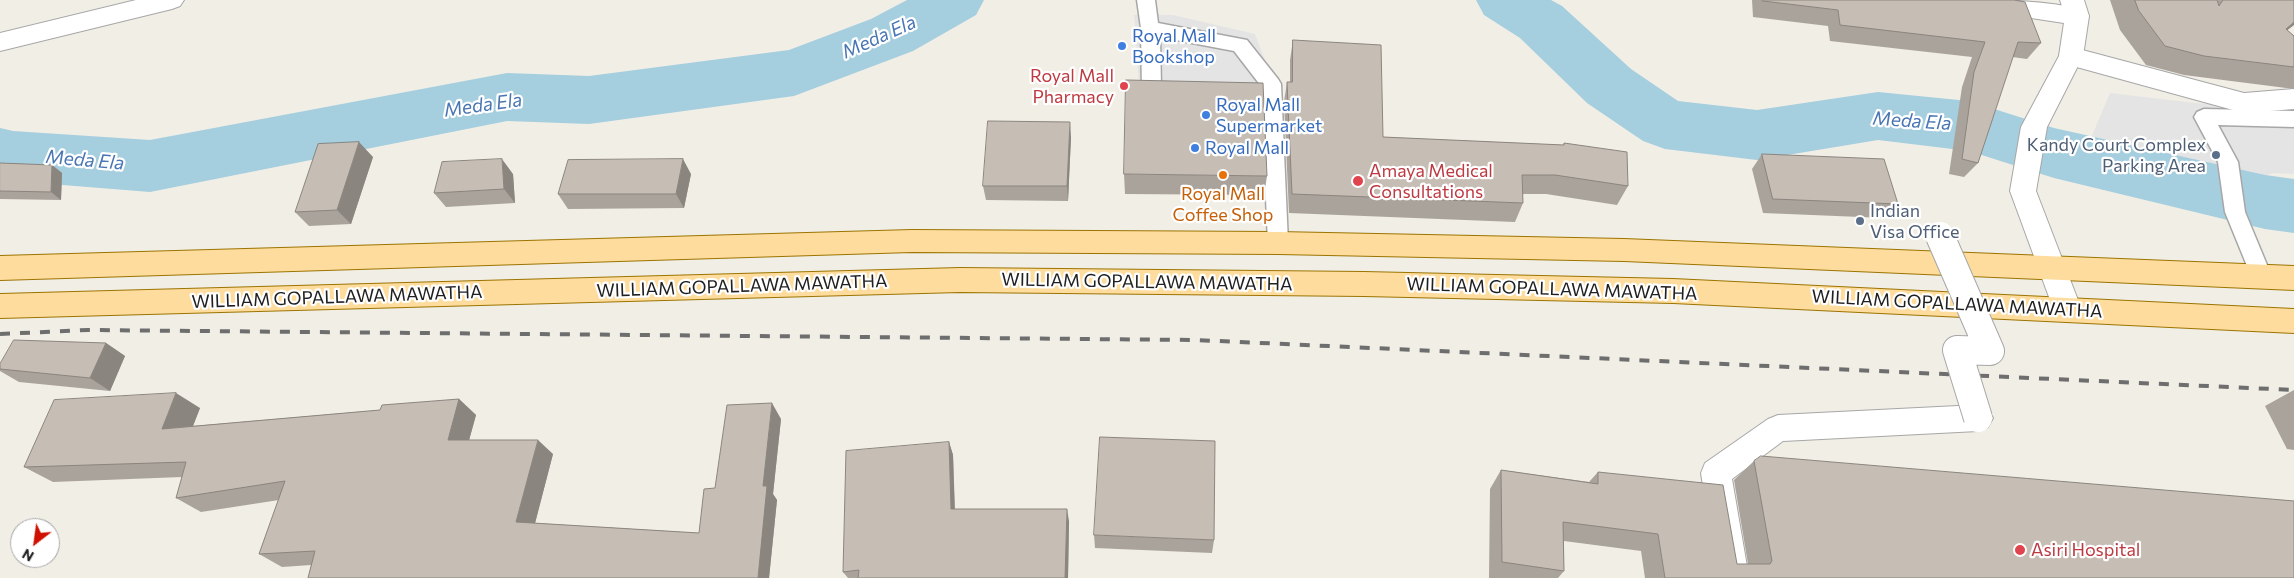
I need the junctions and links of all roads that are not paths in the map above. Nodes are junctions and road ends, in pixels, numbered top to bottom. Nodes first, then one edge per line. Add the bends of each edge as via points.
1 (172, 0) edge
2 (1146, 0) edge
3 (1972, 0) edge
4 (2074, 8) edge
5 (1150, 28) junction
6 (0, 42) edge
7 (2071, 56) junction
8 (1192, 94) edge
9 (1252, 95) edge
10 (1272, 96) junction
11 (2294, 99) edge
12 (2294, 119) edge
13 (1940, 236) dead end
14 (1278, 243) junction
15 (2052, 267) junction
16 (0, 268) edge
17 (2261, 277) junction
18 (2294, 278) edge
19 (0, 306) edge
20 (2067, 308) junction
21 (2294, 320) edge
22 (1733, 578) edge

1 - 6 street
2 - 5 lane
3 - 4 street
4 - 7 street
5 - 8 lane via 1152,92
5 - 10 lane via 1240,45 1271,84
7 - 11 street via 2244,103
7 - 15 street via 2034,127 2023,190
9 - 10 lane
10 - 14 lane
12 - 17 lane via 2204,117 2228,162 2235,212
13 - 22 street, bridge via 1990,351 1957,350 1978,418 1778,428 1716,473
14 - 15 main road via 1624,250
14 - 16 main road via 912,241
15 - 17 main road
15 - 20 street
17 - 18 main road
19 - 20 main road, WILLIAM GOPALLAWA MAWATHA via 960,280 1673,291
20 - 21 main road, WILLIAM GOPALLAWA MAWATHA

